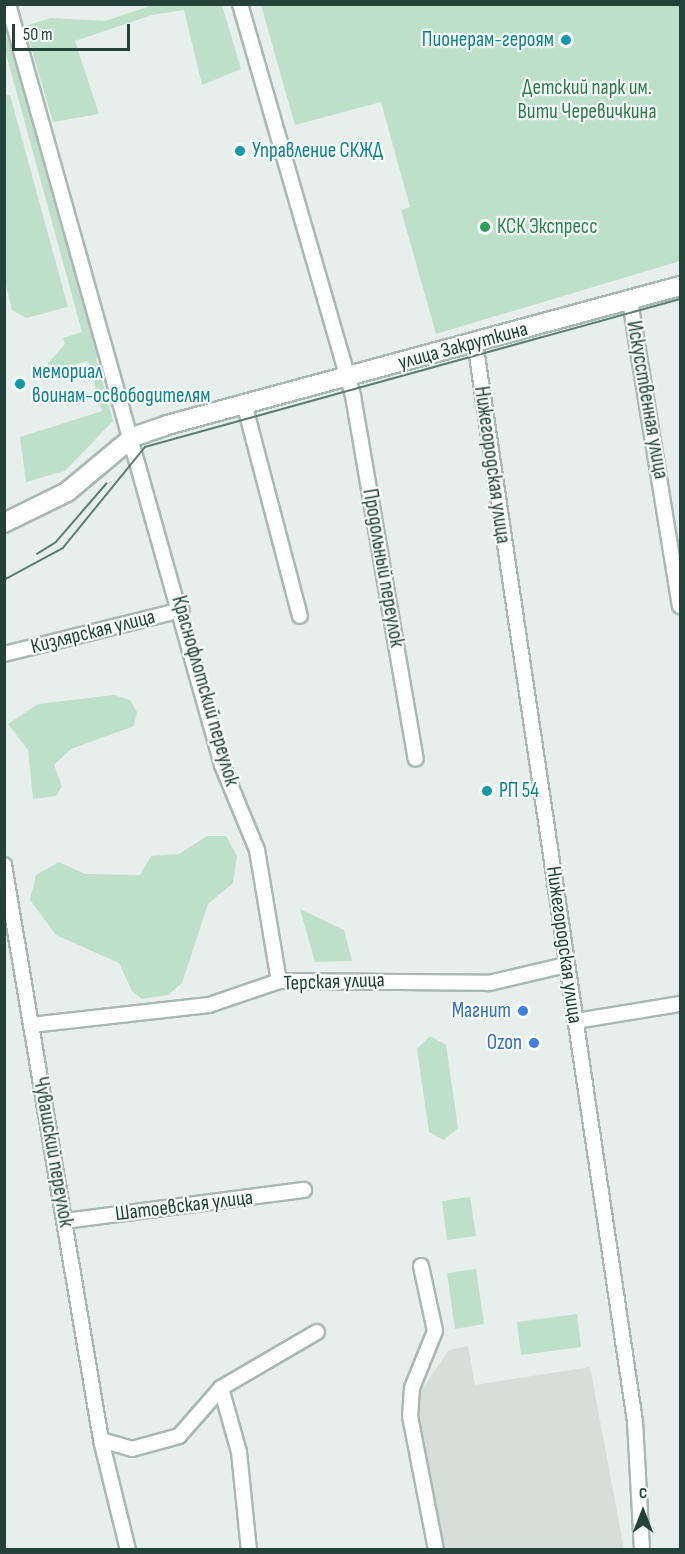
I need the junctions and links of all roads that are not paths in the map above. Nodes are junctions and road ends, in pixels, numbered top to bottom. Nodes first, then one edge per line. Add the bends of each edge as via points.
1 (8, 4) edge
2 (240, 4) edge
3 (681, 286) edge
4 (630, 301) junction
5 (475, 342) junction
6 (346, 377) junction
7 (244, 403) junction
8 (133, 437) junction
9 (4, 523) edge
10 (679, 586) edge
11 (681, 606) edge
12 (182, 610) junction
13 (300, 616) dead end
14 (4, 654) edge
15 (416, 759) dead end
16 (4, 865) edge
17 (566, 965) junction
18 (279, 981) junction
19 (681, 1004) edge
20 (576, 1021) junction
21 (31, 1025) junction
22 (304, 1190) dead end
23 (65, 1221) junction
24 (421, 1266) dead end
25 (317, 1332) dead end
26 (221, 1388) junction
27 (101, 1440) junction
28 (128, 1550) edge
29 (249, 1550) edge
30 (436, 1550) edge
31 (642, 1550) edge

1 - 8 street, Краснофлотский переулок
2 - 6 street, Продольный переулок
3 - 4 main road, улица Закруткина
4 - 5 main road, улица Закруткина
4 - 10 street, Искусственная улица
5 - 6 main road, улица Закруткина
5 - 17 street, Нижегородская улица
6 - 7 main road, улица Закруткина
6 - 15 street, Продольный переулок
7 - 8 main road, улица Закруткина
7 - 13 street
8 - 9 main road, улица Закруткина via 67,492
8 - 12 street, Краснофлотский переулок
10 - 11 street, Искусственная улица
12 - 14 street, Кизлярская улица
12 - 18 street, Краснофлотский переулок via 222,765 257,850
16 - 21 street, Чувашский переулок
17 - 18 street, Терская улица via 489,983
17 - 20 street, Нижегородская улица
18 - 21 street, Терская улица via 209,1005
19 - 20 street
20 - 31 street, Нижегородская улица via 635,1421
21 - 23 street, Чувашский переулок
22 - 23 street, Шатоевская улица
23 - 27 street, Чувашский переулок
24 - 30 street via 435,1331 412,1388 410,1416
25 - 26 street
26 - 27 street via 179,1436 132,1449
26 - 29 street via 239,1452
27 - 28 street, Чувашский переулок

